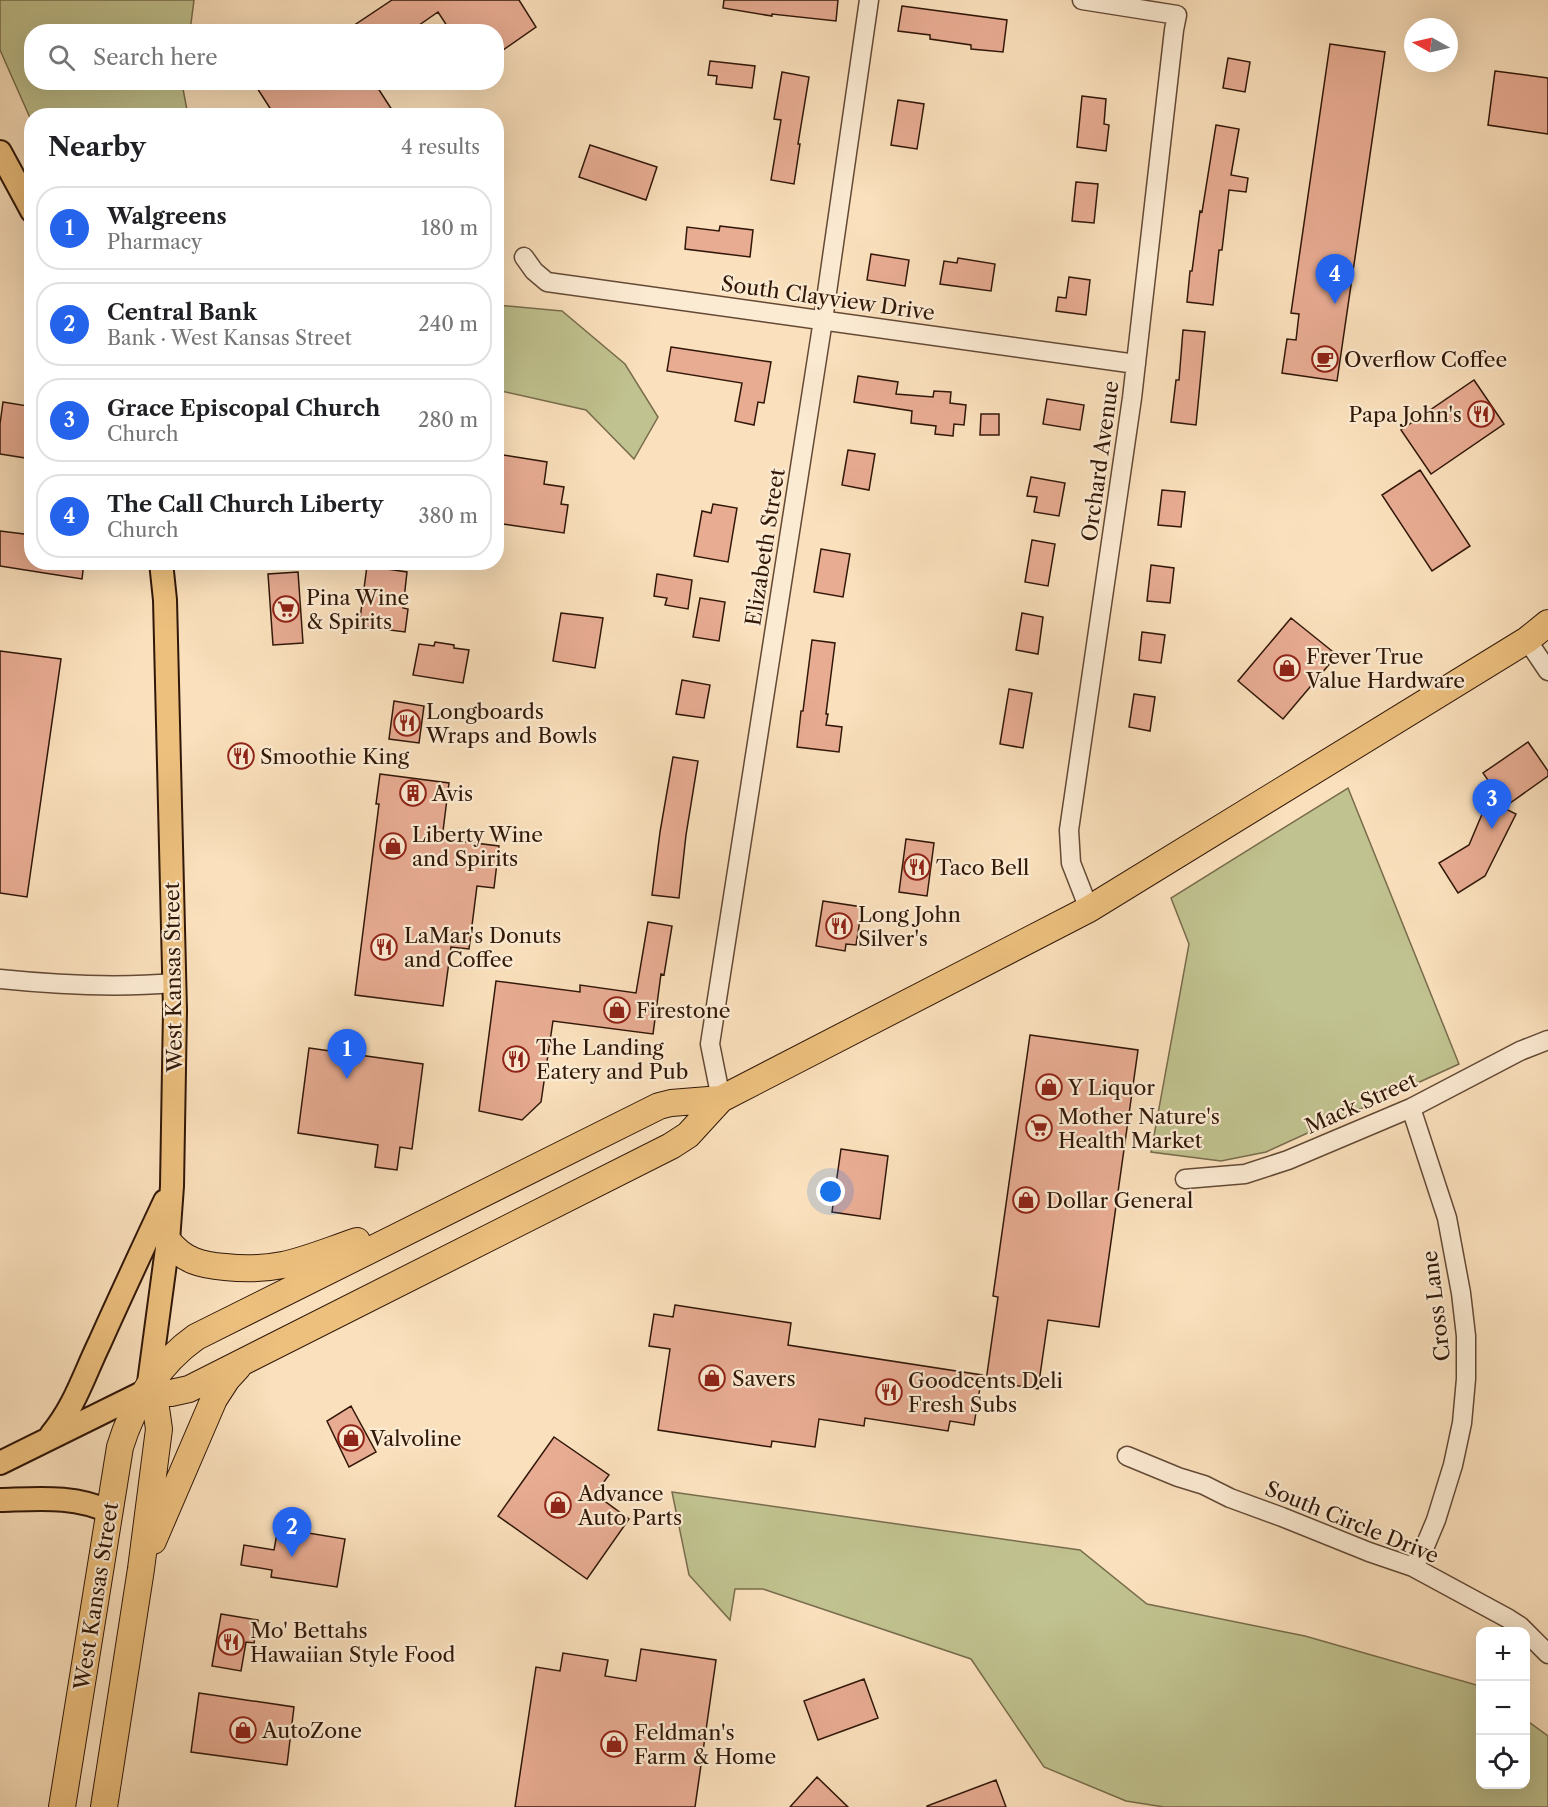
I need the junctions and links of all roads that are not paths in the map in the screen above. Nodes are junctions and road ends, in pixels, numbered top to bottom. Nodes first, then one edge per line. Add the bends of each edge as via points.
1 (868, 0) edge
2 (1082, 0) edge
3 (0, 152) edge
4 (24, 196) edge
5 (524, 257) dead end
6 (823, 320) junction
7 (1136, 364) junction
8 (162, 570) edge
9 (1548, 623) edge
10 (1527, 640) junction
11 (1548, 671) edge
12 (1089, 909) junction
13 (0, 979) edge
14 (174, 983) junction
15 (1548, 1040) edge
16 (721, 1099) junction
17 (1411, 1108) junction
18 (1185, 1179) dead end
19 (172, 1186) junction
20 (407, 1231) junction
21 (168, 1241) junction
22 (246, 1360) junction
23 (148, 1390) junction
24 (48, 1439) junction
25 (1127, 1456) dead end
26 (0, 1463) edge
27 (0, 1500) edge
28 (110, 1512) junction
29 (1413, 1567) junction
30 (141, 1569) junction
31 (1548, 1654) edge
32 (62, 1807) edge
33 (104, 1807) edge

1 - 6 street, Elizabeth Street
2 - 7 street, Orchard Avenue via 1177,15
3 - 4 main road
5 - 6 street, South Clayview Drive via 547,282
6 - 7 street, South Clayview Drive
6 - 16 street, Elizabeth Street via 710,1044
7 - 12 street, Orchard Avenue via 1070,831 1071,863
8 - 14 main road, West Kansas Street
9 - 10 highway
10 - 11 street
10 - 12 highway
12 - 16 highway
13 - 14 street via 47,984
14 - 19 main road, West Kansas Street
15 - 17 street, Mack Street
16 - 20 highway via 659,1106
16 - 22 highway via 688,1135 671,1146
17 - 18 street, Mack Street via 1245,1174
17 - 29 street, Cross Lane via 1447,1218 1466,1336 1462,1423 1453,1465 1436,1520
19 - 21 main road, West Kansas Street
19 - 24 main road via 79,1393
20 - 21 highway via 357,1241 290,1265 256,1269 196,1263
20 - 23 highway via 196,1337 172,1357
21 - 23 main road, West Kansas Street
22 - 23 highway via 189,1389 171,1393
22 - 30 highway via 226,1379 214,1399
23 - 24 main road
23 - 28 highway, West Kansas Street via 120,1447
23 - 30 highway, West Kansas Street via 159,1429
24 - 26 main road
25 - 29 street, South Circle Drive
27 - 28 main road via 77,1501
28 - 32 highway, West Kansas Street
29 - 31 street, South Circle Drive via 1509,1618
30 - 33 highway, West Kansas Street

